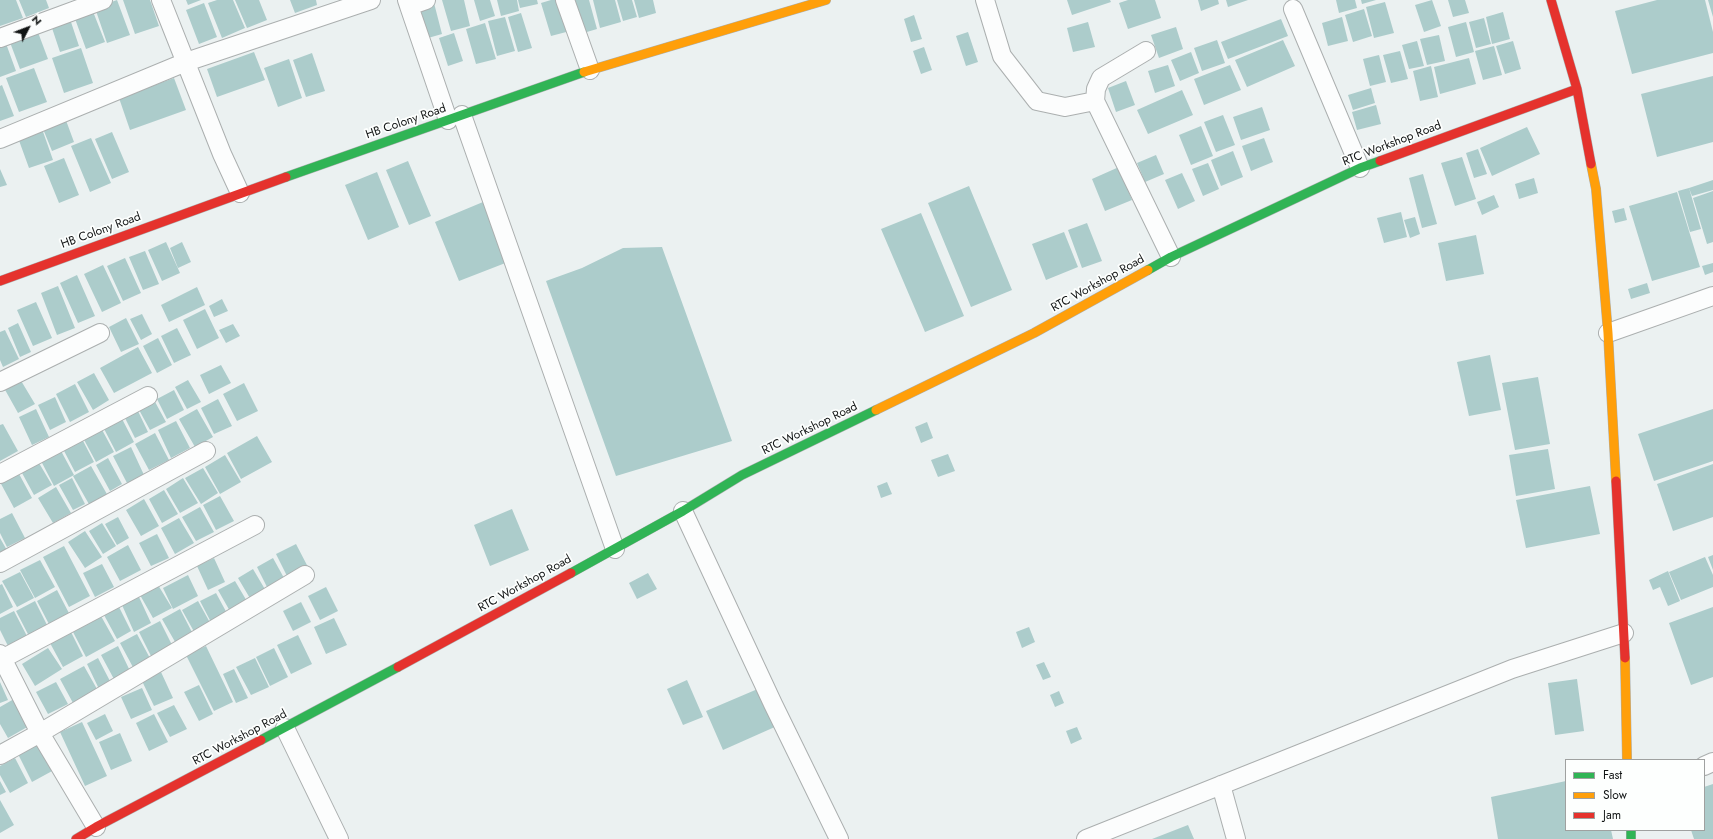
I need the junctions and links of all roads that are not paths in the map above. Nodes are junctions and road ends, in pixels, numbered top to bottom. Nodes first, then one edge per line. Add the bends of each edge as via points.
1 (103, 0) edge
2 (161, 0) edge
3 (371, 0) edge
4 (426, 0) edge
5 (565, 0) edge
6 (823, 0) edge
7 (985, 0) edge
8 (1551, 0) edge
9 (408, 3) edge
10 (1293, 10) dead end
11 (0, 38) edge
12 (1146, 51) dead end
13 (186, 62) junction
14 (590, 70) junction
15 (1577, 89) junction
16 (1095, 101) junction
17 (455, 117) junction
18 (0, 139) edge
19 (1360, 168) junction
20 (240, 193) junction
21 (1171, 257) junction
22 (0, 281) edge
23 (1713, 296) edge
24 (100, 333) dead end
25 (1608, 333) junction
26 (0, 382) edge
27 (148, 396) dead end
28 (206, 451) dead end
29 (0, 474) edge
30 (683, 511) junction
31 (256, 525) dead end
32 (615, 548) junction
33 (0, 563) edge
34 (305, 575) dead end
35 (1624, 633) junction
36 (1, 658) edge
37 (285, 728) junction
38 (40, 733) junction
39 (0, 755) edge
40 (1627, 759) edge
41 (1221, 785) junction
42 (96, 827) junction
43 (76, 839) edge
44 (339, 839) edge
45 (839, 839) edge
46 (1086, 839) edge
47 (1236, 839) edge

1 - 11 street
2 - 13 street
3 - 13 street
4 - 9 street
5 - 14 street
6 - 14 street, HB Colony Road
7 - 16 street via 1002,56 1037,101 1065,107
8 - 15 street
9 - 17 street
10 - 19 street
12 - 16 street via 1101,78 1096,89
13 - 18 street
13 - 20 street
14 - 17 street, HB Colony Road
15 - 19 street, RTC Workshop Road
15 - 25 street via 1596,189
16 - 21 street
17 - 20 street, HB Colony Road
17 - 32 street
19 - 21 street, RTC Workshop Road
20 - 22 street, HB Colony Road
21 - 30 street, RTC Workshop Road via 1034,333 742,475
23 - 25 street
24 - 26 street
25 - 35 street
27 - 29 street
28 - 33 street
30 - 32 street, RTC Workshop Road
30 - 45 street
31 - 36 street
32 - 37 street, RTC Workshop Road
34 - 38 street
35 - 40 street
35 - 41 street via 1512,669
36 - 38 street
37 - 42 street, RTC Workshop Road
37 - 44 street
38 - 39 street
38 - 42 street
41 - 46 street
41 - 47 street
42 - 43 street, RTC Workshop Road

